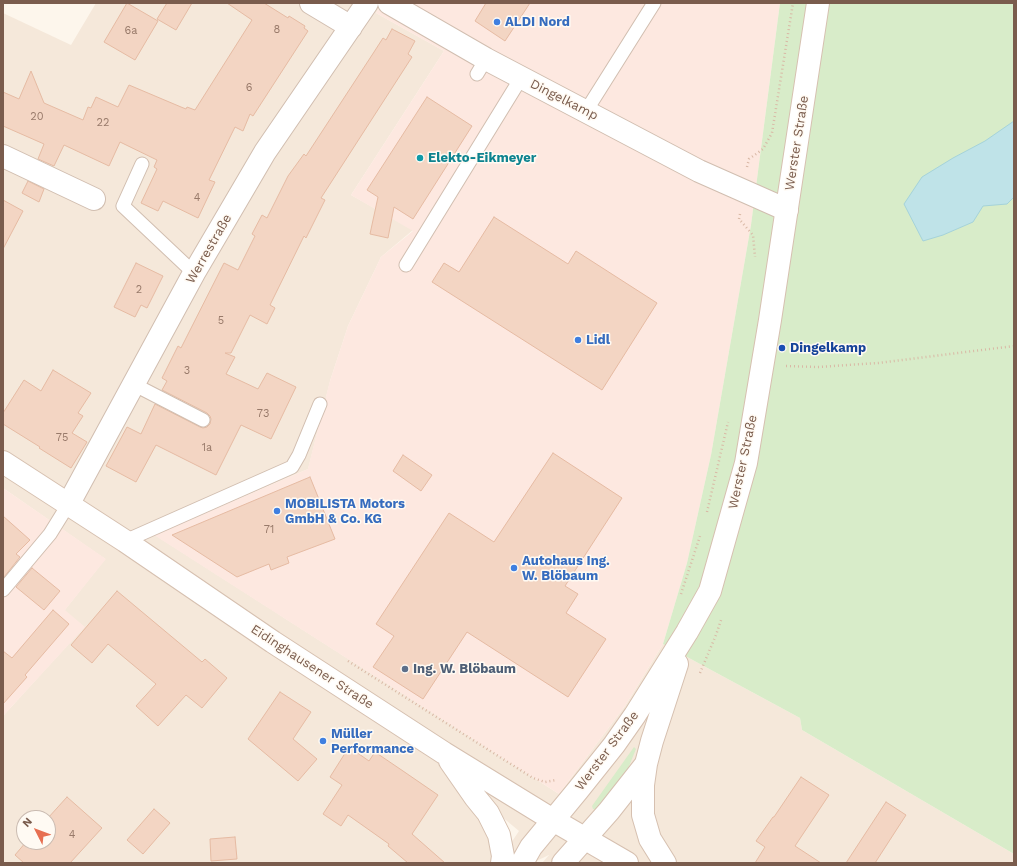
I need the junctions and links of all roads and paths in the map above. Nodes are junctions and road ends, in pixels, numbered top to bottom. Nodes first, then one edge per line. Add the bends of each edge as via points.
1 (311, 3) edge
2 (367, 3) edge
3 (389, 3) edge
4 (654, 3) edge
5 (793, 3) edge
6 (818, 3) edge
7 (351, 27) junction
8 (521, 78) junction
9 (586, 111) junction
10 (3, 156) edge
11 (142, 164) dead end
12 (744, 190) junction
13 (94, 199) dead end
14 (787, 210) junction
15 (756, 259) dead end
16 (406, 264) dead end
17 (194, 273) junction
18 (1014, 346) edge
19 (786, 366) dead end
20 (133, 384) junction
21 (320, 404) dead end
22 (730, 415) dead end
23 (203, 420) dead end
24 (3, 462) edge
25 (68, 505) junction
26 (706, 513) dead end
27 (701, 534) dead end
28 (125, 541) junction
29 (696, 546) dead end
30 (3, 590) edge
31 (688, 632) junction
32 (444, 753) junction
33 (646, 764) junction
34 (553, 820) junction
35 (584, 839) junction
36 (502, 863) edge
37 (522, 863) edge
38 (563, 863) edge
39 (627, 863) edge
40 (665, 863) edge

1 - 7 main road
2 - 7 main road, Werrestraße
3 - 8 main road, Dingelkamp via 482,66
4 - 9 lane
5 - 12 path via 772,133 763,149 749,160
6 - 14 main road, Werster Straße
7 - 17 main road, Werrestraße via 265,152
8 - 9 main road, Dingelkamp
8 - 16 lane
9 - 12 main road, Dingelkamp via 699,171
10 - 13 main road
11 - 17 lane via 123,206
12 - 14 main road, Dingelkamp
12 - 15 path via 739,219 753,235
14 - 31 main road, Werster Straße via 746,463 710,591
17 - 20 main road, Werrestraße
18 - 19 path via 878,363 818,367
20 - 23 lane
20 - 25 main road, Werrestraße
21 - 28 lane via 292,467
22 - 26 path
24 - 25 main road, Eidinghausener Straße
25 - 28 main road, Eidinghausener Straße
25 - 30 lane via 50,534
27 - 29 path
28 - 32 main road, Eidinghausener Straße
31 - 33 main road
31 - 34 main road, Werster Straße via 614,745
32 - 34 main road, Eidinghausener Straße
32 - 36 main road via 488,812 499,835
33 - 35 main road
33 - 40 main road via 643,815 650,839
34 - 35 main road, Eidinghausener Straße
34 - 37 main road, Werster Straße via 531,847
35 - 38 main road
35 - 39 main road, Eidinghausener Straße

